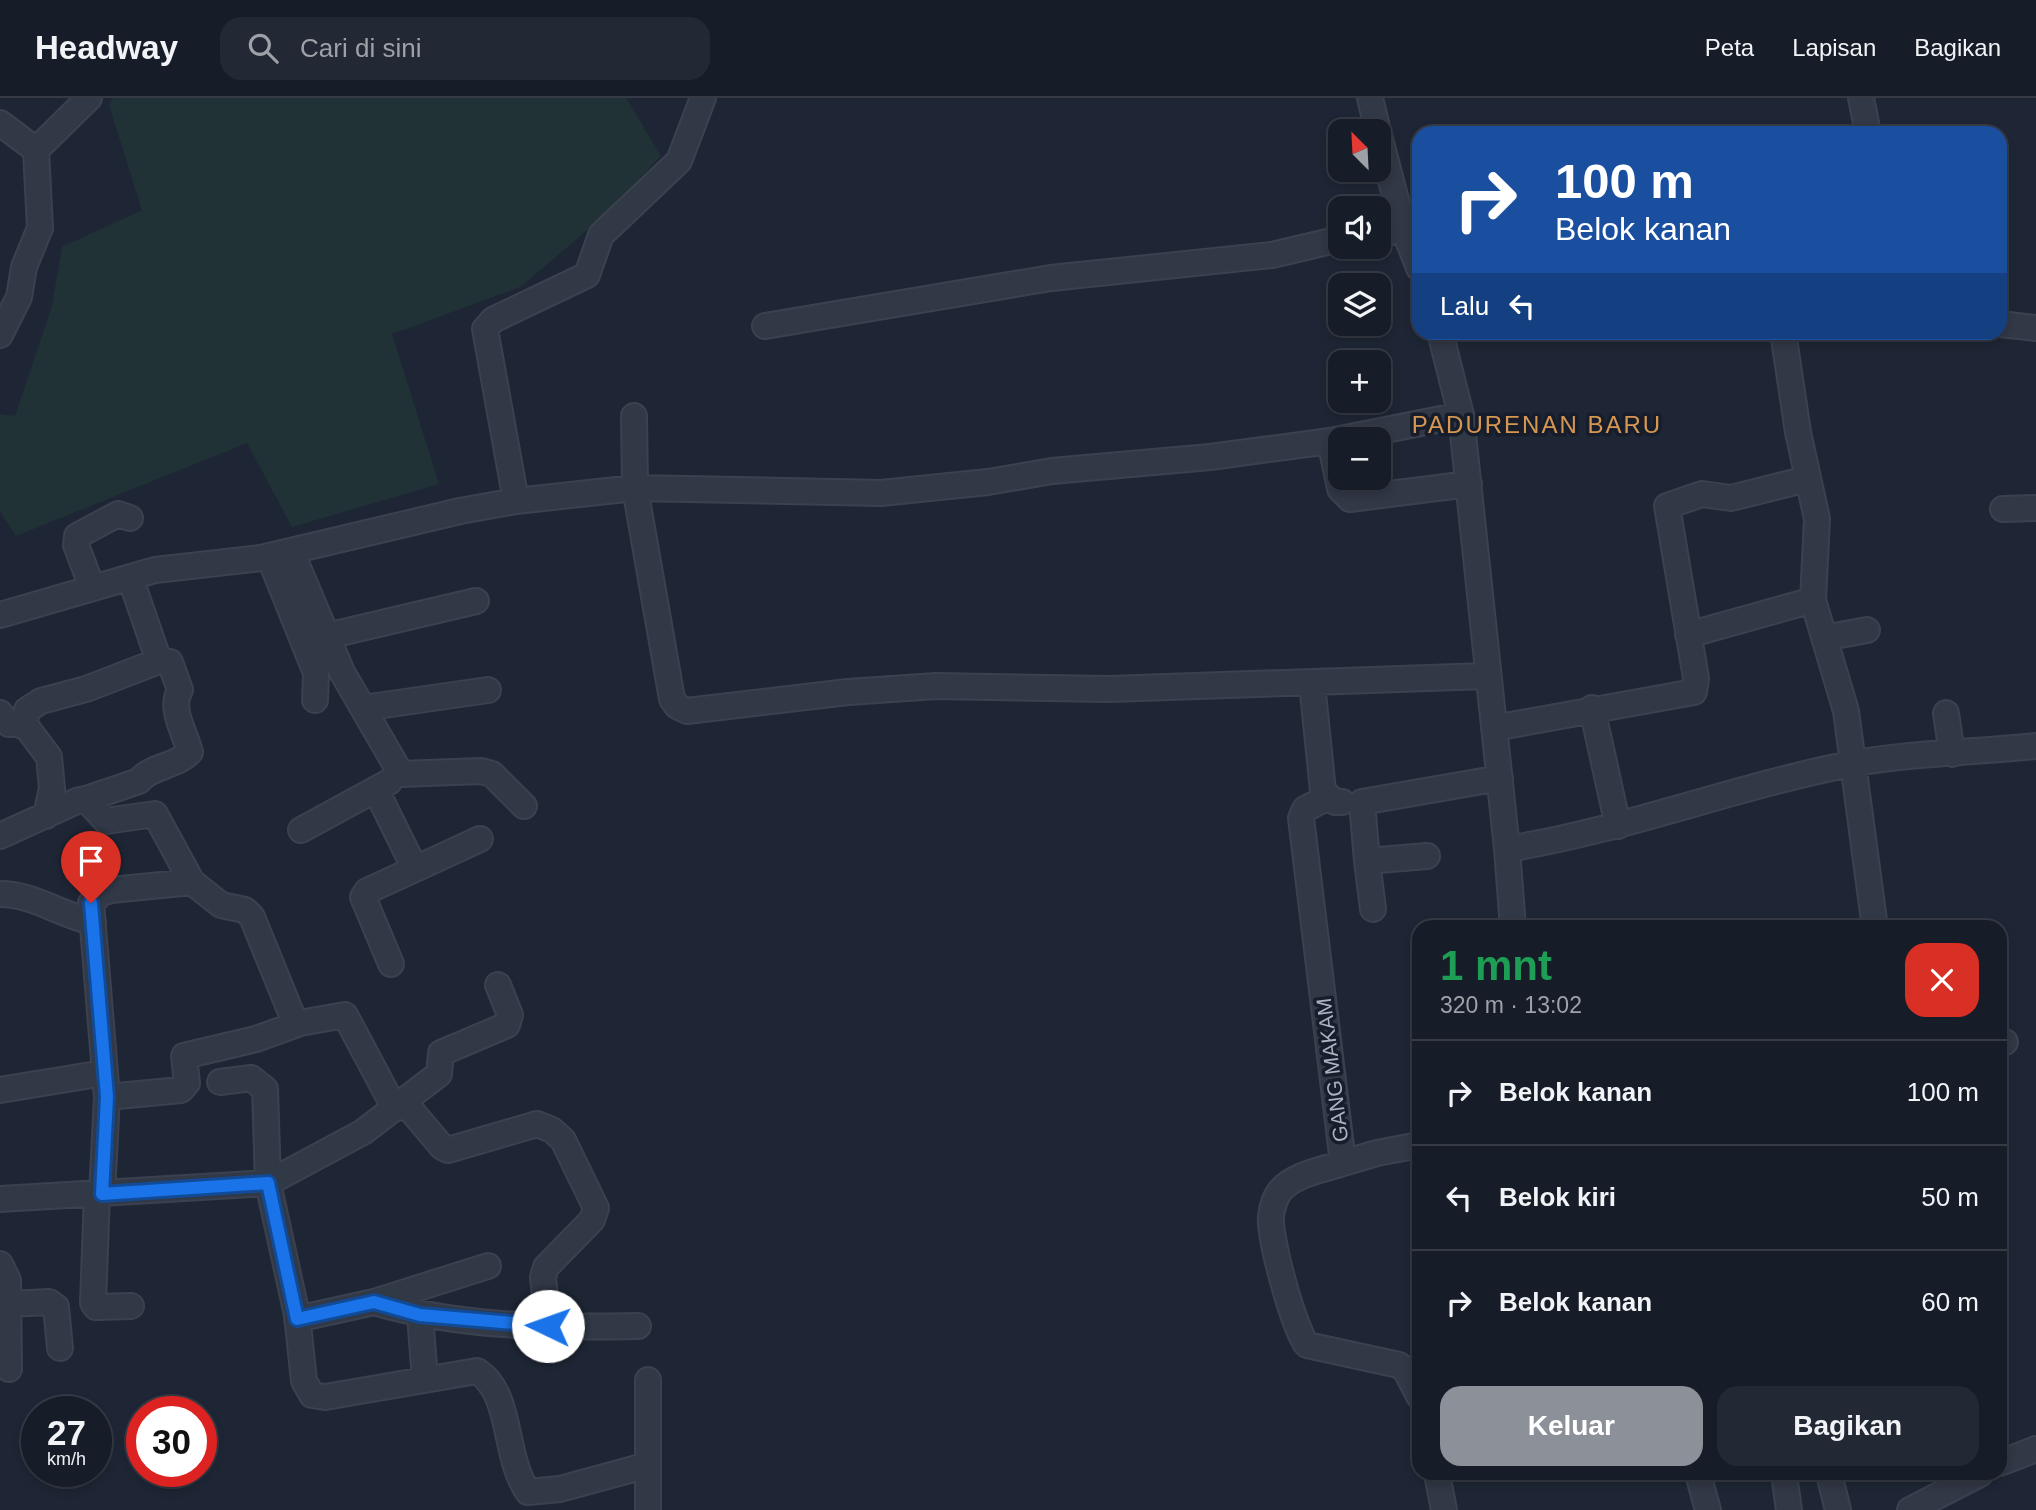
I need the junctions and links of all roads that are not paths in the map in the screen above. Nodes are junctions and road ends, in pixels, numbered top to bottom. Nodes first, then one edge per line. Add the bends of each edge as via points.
1 (89, 98) edge
2 (703, 98) edge
3 (1370, 98) edge
4 (1861, 98) edge
5 (1375, 119) edge
6 (0, 122) edge
7 (1867, 126) edge
8 (36, 150) junction
9 (1391, 172) edge
10 (1391, 235) edge
11 (1411, 238) edge
12 (1328, 242) edge
13 (2007, 325) edge
14 (765, 326) dead end
15 (2036, 328) edge
16 (0, 335) edge
17 (1442, 340) edge
18 (1784, 340) edge
19 (1461, 415) junction
20 (634, 416) dead end
21 (1391, 429) edge
22 (1328, 441) edge
23 (1807, 479) junction
24 (1469, 484) junction
25 (635, 488) junction
26 (1341, 490) edge
27 (516, 501) junction
28 (2036, 508) edge
29 (2003, 509) dead end
30 (130, 518) dead end
31 (280, 554) junction
32 (130, 577) junction
33 (92, 587) junction
34 (1813, 600) junction
35 (476, 601) dead end
36 (0, 615) edge
37 (1867, 630) dead end
38 (1688, 635) junction
39 (327, 636) junction
40 (1824, 638) junction
41 (159, 661) junction
42 (1486, 676) junction
43 (1312, 683) junction
44 (488, 690) dead end
45 (315, 700) dead end
46 (363, 708) junction
47 (1592, 708) junction
48 (0, 713) edge
49 (1946, 713) dead end
50 (24, 726) junction
51 (1494, 728) junction
52 (2036, 746) edge
53 (1952, 754) junction
54 (1851, 764) junction
55 (401, 774) junction
56 (1500, 778) junction
57 (376, 790) junction
58 (1328, 797) junction
59 (86, 799) junction
60 (1362, 802) junction
61 (524, 806) dead end
62 (46, 816) junction
63 (1618, 826) junction
64 (301, 830) dead end
65 (0, 836) edge
66 (481, 839) dead end
67 (1507, 849) junction
68 (1427, 856) dead end
69 (1367, 861) junction
70 (415, 869) junction
71 (192, 882) junction
72 (0, 894) edge
73 (1373, 909) dead end
74 (1512, 920) edge
75 (1874, 920) edge
76 (93, 922) junction
77 (391, 964) dead end
78 (498, 985) dead end
79 (300, 1023) junction
80 (220, 1082) dead end
81 (105, 1085) junction
82 (0, 1090) edge
83 (400, 1106) junction
84 (1412, 1146) edge
85 (1343, 1163) junction
86 (268, 1183) junction
87 (99, 1194) junction
88 (0, 1199) edge
89 (0, 1264) edge
90 (488, 1266) dead end
91 (374, 1302) junction
92 (10, 1304) junction
93 (131, 1306) dead end
94 (420, 1315) junction
95 (297, 1319) junction
96 (548, 1326) junction
97 (638, 1326) dead end
98 (60, 1348) dead end
99 (9, 1368) dead end
100 (425, 1380) junction
101 (648, 1380) dead end
102 (1412, 1384) edge
103 (2036, 1449) edge
104 (2007, 1460) edge
105 (648, 1465) junction
106 (1438, 1480) edge
107 (1700, 1480) edge
108 (1785, 1480) edge
109 (1830, 1480) edge
110 (1968, 1480) edge
111 (648, 1510) edge
112 (1444, 1510) edge
113 (1708, 1510) edge
114 (1789, 1510) edge
115 (1838, 1510) edge
116 (1910, 1510) edge

1 - 8 street
2 - 27 street via 679,161 601,235 587,275 493,320 485,329
3 - 5 street
4 - 7 street
6 - 8 street
8 - 16 street via 40,228 24,267 19,297
9 - 11 street
10 - 11 street
12 - 14 street via 1272,255 1051,278
13 - 15 street
17 - 19 street
18 - 23 street
19 - 21 street
19 - 24 street
20 - 25 street
22 - 25 street via 881,493
23 - 34 street via 1817,519
23 - 38 street via 1731,498 1702,494 1669,504
24 - 26 street via 1350,499
24 - 42 street
25 - 27 street
25 - 43 street via 672,699 687,711 936,686 1109,689
27 - 31 street
28 - 29 street
30 - 33 street via 118,514 77,536
31 - 32 street
31 - 39 street
31 - 45 street via 316,673
32 - 33 street
32 - 41 street
33 - 36 street
34 - 38 street
34 - 40 street
35 - 39 street
37 - 40 street
38 - 47 street via 1694,692
39 - 46 street
40 - 54 street via 1846,711
41 - 50 street via 41,701 27,710
41 - 59 street via 170,662 177,678 176,711 190,752 139,781
42 - 43 street
42 - 51 street
43 - 58 street via 1317,755
44 - 46 street
46 - 55 street
47 - 51 street
47 - 63 street
48 - 50 street via 9,724
49 - 53 street
50 - 62 street via 49,757 52,788
51 - 56 street
52 - 53 street
53 - 54 street
54 - 63 street via 1707,798
54 - 75 street
55 - 57 street
55 - 61 street via 481,771 492,774
56 - 60 street
56 - 67 street
57 - 64 street
57 - 70 street
58 - 60 street via 1335,802
58 - 85 street, GANG MAKAM via 1305,808 1301,818
59 - 62 street
59 - 71 street via 106,821 155,814
60 - 69 street
62 - 65 street
63 - 67 street
66 - 70 street
67 - 74 street
68 - 69 street
69 - 73 street
70 - 77 street via 363,897
71 - 76 street via 102,893 91,903
71 - 79 street via 221,905 245,910 252,917
72 - 76 street via 24,895
76 - 81 street
78 - 83 street via 509,1023 439,1055 439,1074
79 - 81 street via 184,1056 187,1083 181,1090
79 - 83 street via 345,1015
80 - 86 street via 251,1078 265,1089
81 - 82 street
81 - 87 street
83 - 86 street via 363,1132
83 - 96 street via 448,1150 537,1124 563,1140 596,1208 592,1220 546,1267
84 - 85 street
85 - 102 street, GANG MAKAM via 1289,1182 1275,1199 1273,1238 1298,1331 1307,1345 1321,1350 1402,1367
86 - 87 street
86 - 95 street
87 - 88 street
87 - 93 street via 93,1303 96,1307
89 - 92 street via 8,1280
90 - 91 street
91 - 94 street
91 - 95 street
92 - 98 street via 50,1302 56,1307
92 - 99 street
94 - 96 street
94 - 100 street
95 - 100 street via 304,1381 312,1395 325,1397
96 - 97 street
100 - 105 street via 477,1371 490,1379 517,1476 528,1492 561,1489
101 - 105 street
103 - 104 street
105 - 111 street
106 - 112 street
107 - 113 street
108 - 114 street
109 - 115 street
110 - 116 street

